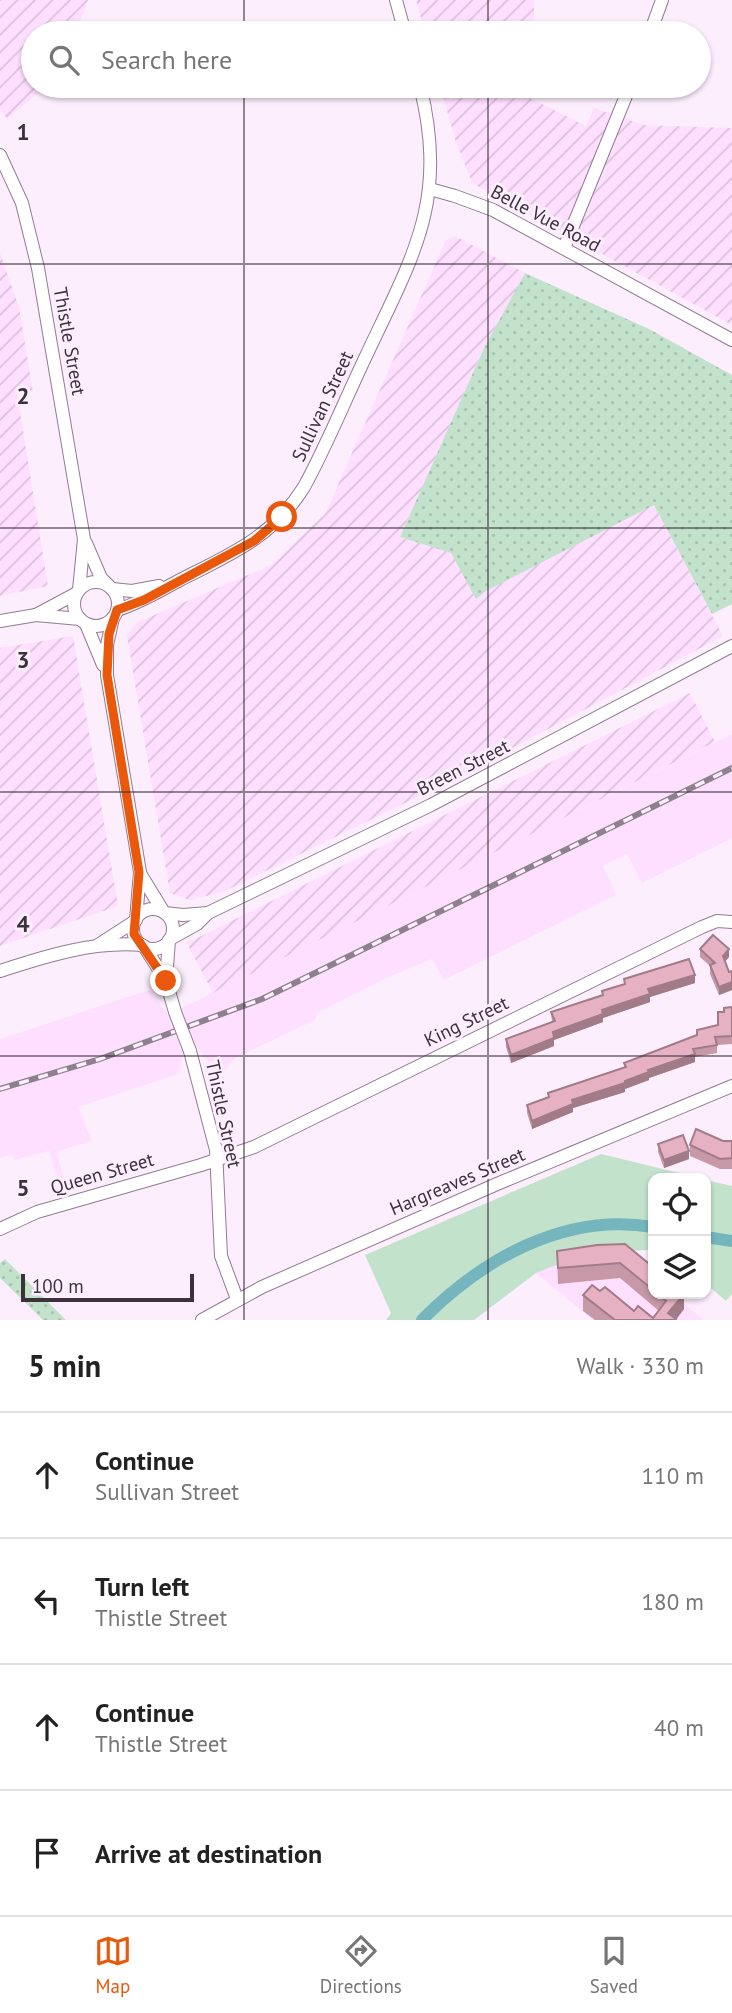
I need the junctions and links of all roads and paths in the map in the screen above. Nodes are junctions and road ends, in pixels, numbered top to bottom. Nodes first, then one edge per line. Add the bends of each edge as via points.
1 (396, 0) edge
2 (662, 0) edge
3 (402, 21) edge
4 (654, 21) edge
5 (422, 98) edge
6 (625, 98) edge
7 (0, 155) edge
8 (430, 189) junction
9 (564, 248) junction
10 (732, 340) edge
11 (84, 539) junction
12 (176, 582) junction
13 (110, 587) junction
14 (78, 591) junction
15 (115, 614) junction
16 (36, 615) junction
17 (0, 621) edge
18 (83, 621) junction
19 (732, 646) edge
20 (107, 675) junction
21 (139, 872) junction
22 (164, 912) junction
23 (208, 913) junction
24 (135, 920) junction
25 (732, 922) edge
26 (170, 939) junction
27 (97, 945) junction
28 (143, 945) junction
29 (0, 971) edge
30 (166, 981) junction
31 (732, 1086) edge
32 (217, 1159) junction
33 (0, 1229) edge
34 (237, 1299) junction
35 (204, 1320) edge

1 - 3 street
2 - 4 street
5 - 8 street via 430,138
6 - 9 street
7 - 11 street, Thistle Street via 22,203 35,253
8 - 9 street, Belle Vue Road via 485,207
8 - 12 street, Sullivan Street via 424,224 405,274 294,504 254,541
9 - 10 street, Belle Vue Road
11 - 13 street, Thistle Street via 101,578
11 - 14 street, Thistle Street
12 - 13 street, Sullivan Street via 132,591
12 - 15 street, Sullivan Street
13 - 14 street via 96,582
13 - 15 street via 118,603
14 - 16 street
14 - 18 street via 74,607
15 - 18 street via 100,626
15 - 20 street via 107,645
16 - 17 street
16 - 18 street
18 - 20 street
19 - 23 street, Breen Street via 431,805
20 - 21 street
21 - 22 street
21 - 24 street
22 - 23 street, Breen Street
22 - 24 street via 150,909
22 - 26 street via 172,922
23 - 26 street, Breen Street
24 - 27 street
24 - 28 street via 134,934
25 - 32 street, King Street via 702,927 266,1142
26 - 28 street via 155,948
26 - 30 street, Thistle Street
27 - 28 street
27 - 29 street
28 - 30 street, Thistle Street
30 - 32 street, Thistle Street, bridge via 204,1097
31 - 34 street, Hargreaves Street
32 - 33 street, Queen Street via 37,1212
32 - 34 street, Thistle Street via 222,1256
34 - 35 street, Hargreaves Street

